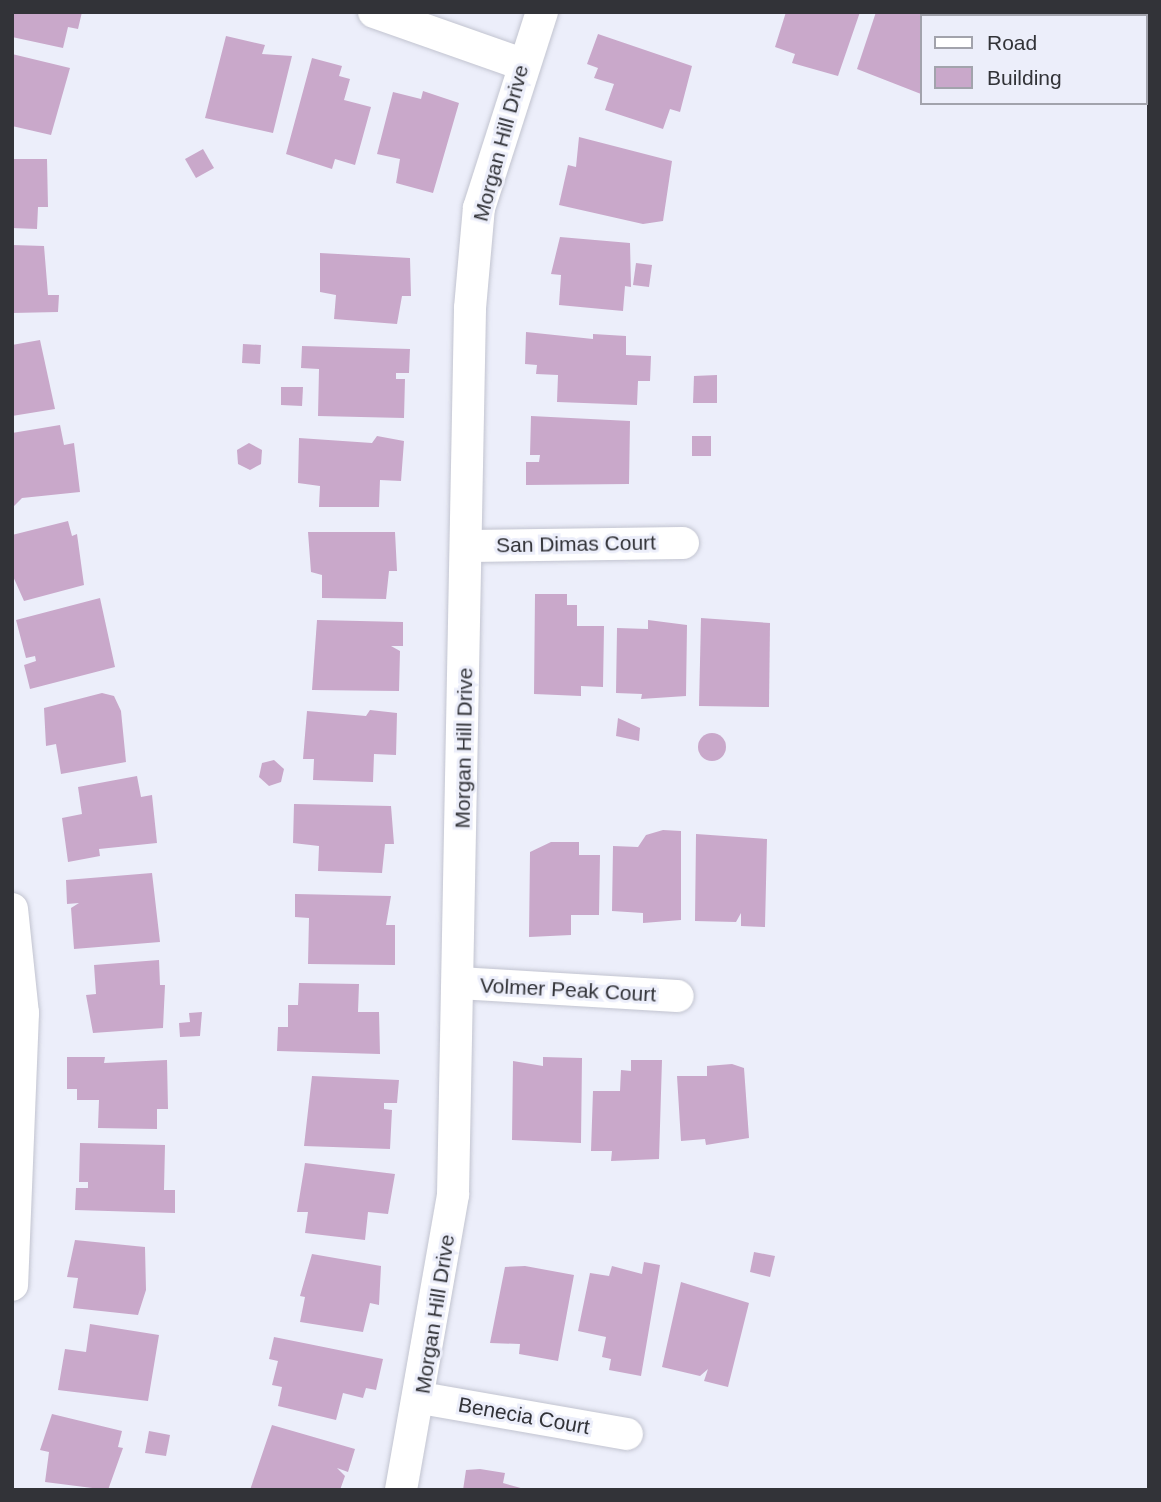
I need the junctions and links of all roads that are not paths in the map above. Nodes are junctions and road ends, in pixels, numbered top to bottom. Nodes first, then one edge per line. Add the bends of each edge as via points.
1 (374, 12) edge
2 (542, 12) edge
3 (522, 64) junction
4 (683, 543) dead end
5 (469, 546) junction
6 (12, 909) edge
7 (458, 983) junction
8 (678, 996) dead end
9 (12, 1285) edge
10 (421, 1398) junction
11 (627, 1434) dead end
12 (401, 1490) edge

1 - 3 street
2 - 3 street, Morgan Hill Drive
3 - 5 street, Morgan Hill Drive via 479,208 470,308
4 - 5 street, San Dimas Court
5 - 7 street, Morgan Hill Drive
6 - 9 street via 23,1013
7 - 8 street, Volmer Peak Court
7 - 10 street, Morgan Hill Drive via 453,1195
10 - 11 street, Benecia Court
10 - 12 street, Morgan Hill Drive

